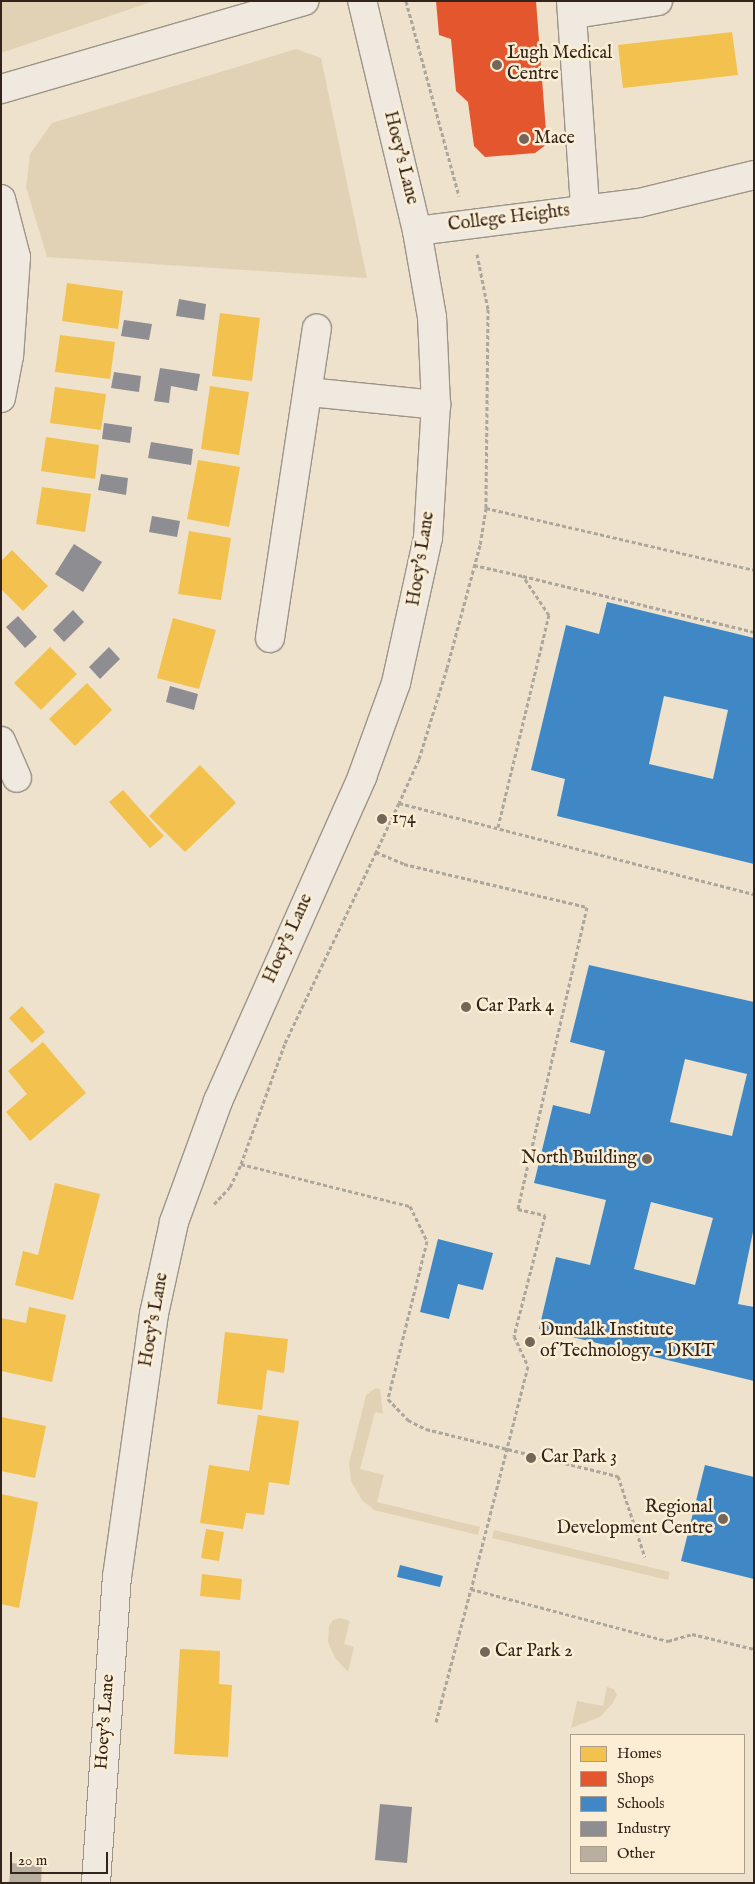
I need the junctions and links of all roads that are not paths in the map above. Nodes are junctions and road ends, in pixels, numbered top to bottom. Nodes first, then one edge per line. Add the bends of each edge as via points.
1 (304, 1) edge
2 (362, 1) edge
3 (658, 1) edge
4 (572, 7) edge
5 (1, 89) edge
6 (754, 174) edge
7 (1, 199) edge
8 (585, 209) junction
9 (417, 231) junction
10 (317, 328) dead end
11 (309, 392) junction
12 (1, 398) edge
13 (436, 405) junction
14 (270, 638) dead end
15 (1, 741) edge
16 (16, 778) dead end
17 (96, 1883) edge

1 - 5 street
2 - 9 street, Hoey's Lane
3 - 4 street, College Heights
4 - 8 street, College Heights
6 - 8 street via 639,202
7 - 12 street via 16,257 10,348
8 - 9 street, College Heights
9 - 13 street, Hoey's Lane via 432,317
10 - 11 street
11 - 13 street
11 - 14 street
13 - 17 street, Hoey's Lane via 428,538 396,683 362,777 218,1101 174,1222 154,1314 117,1577
15 - 16 street

